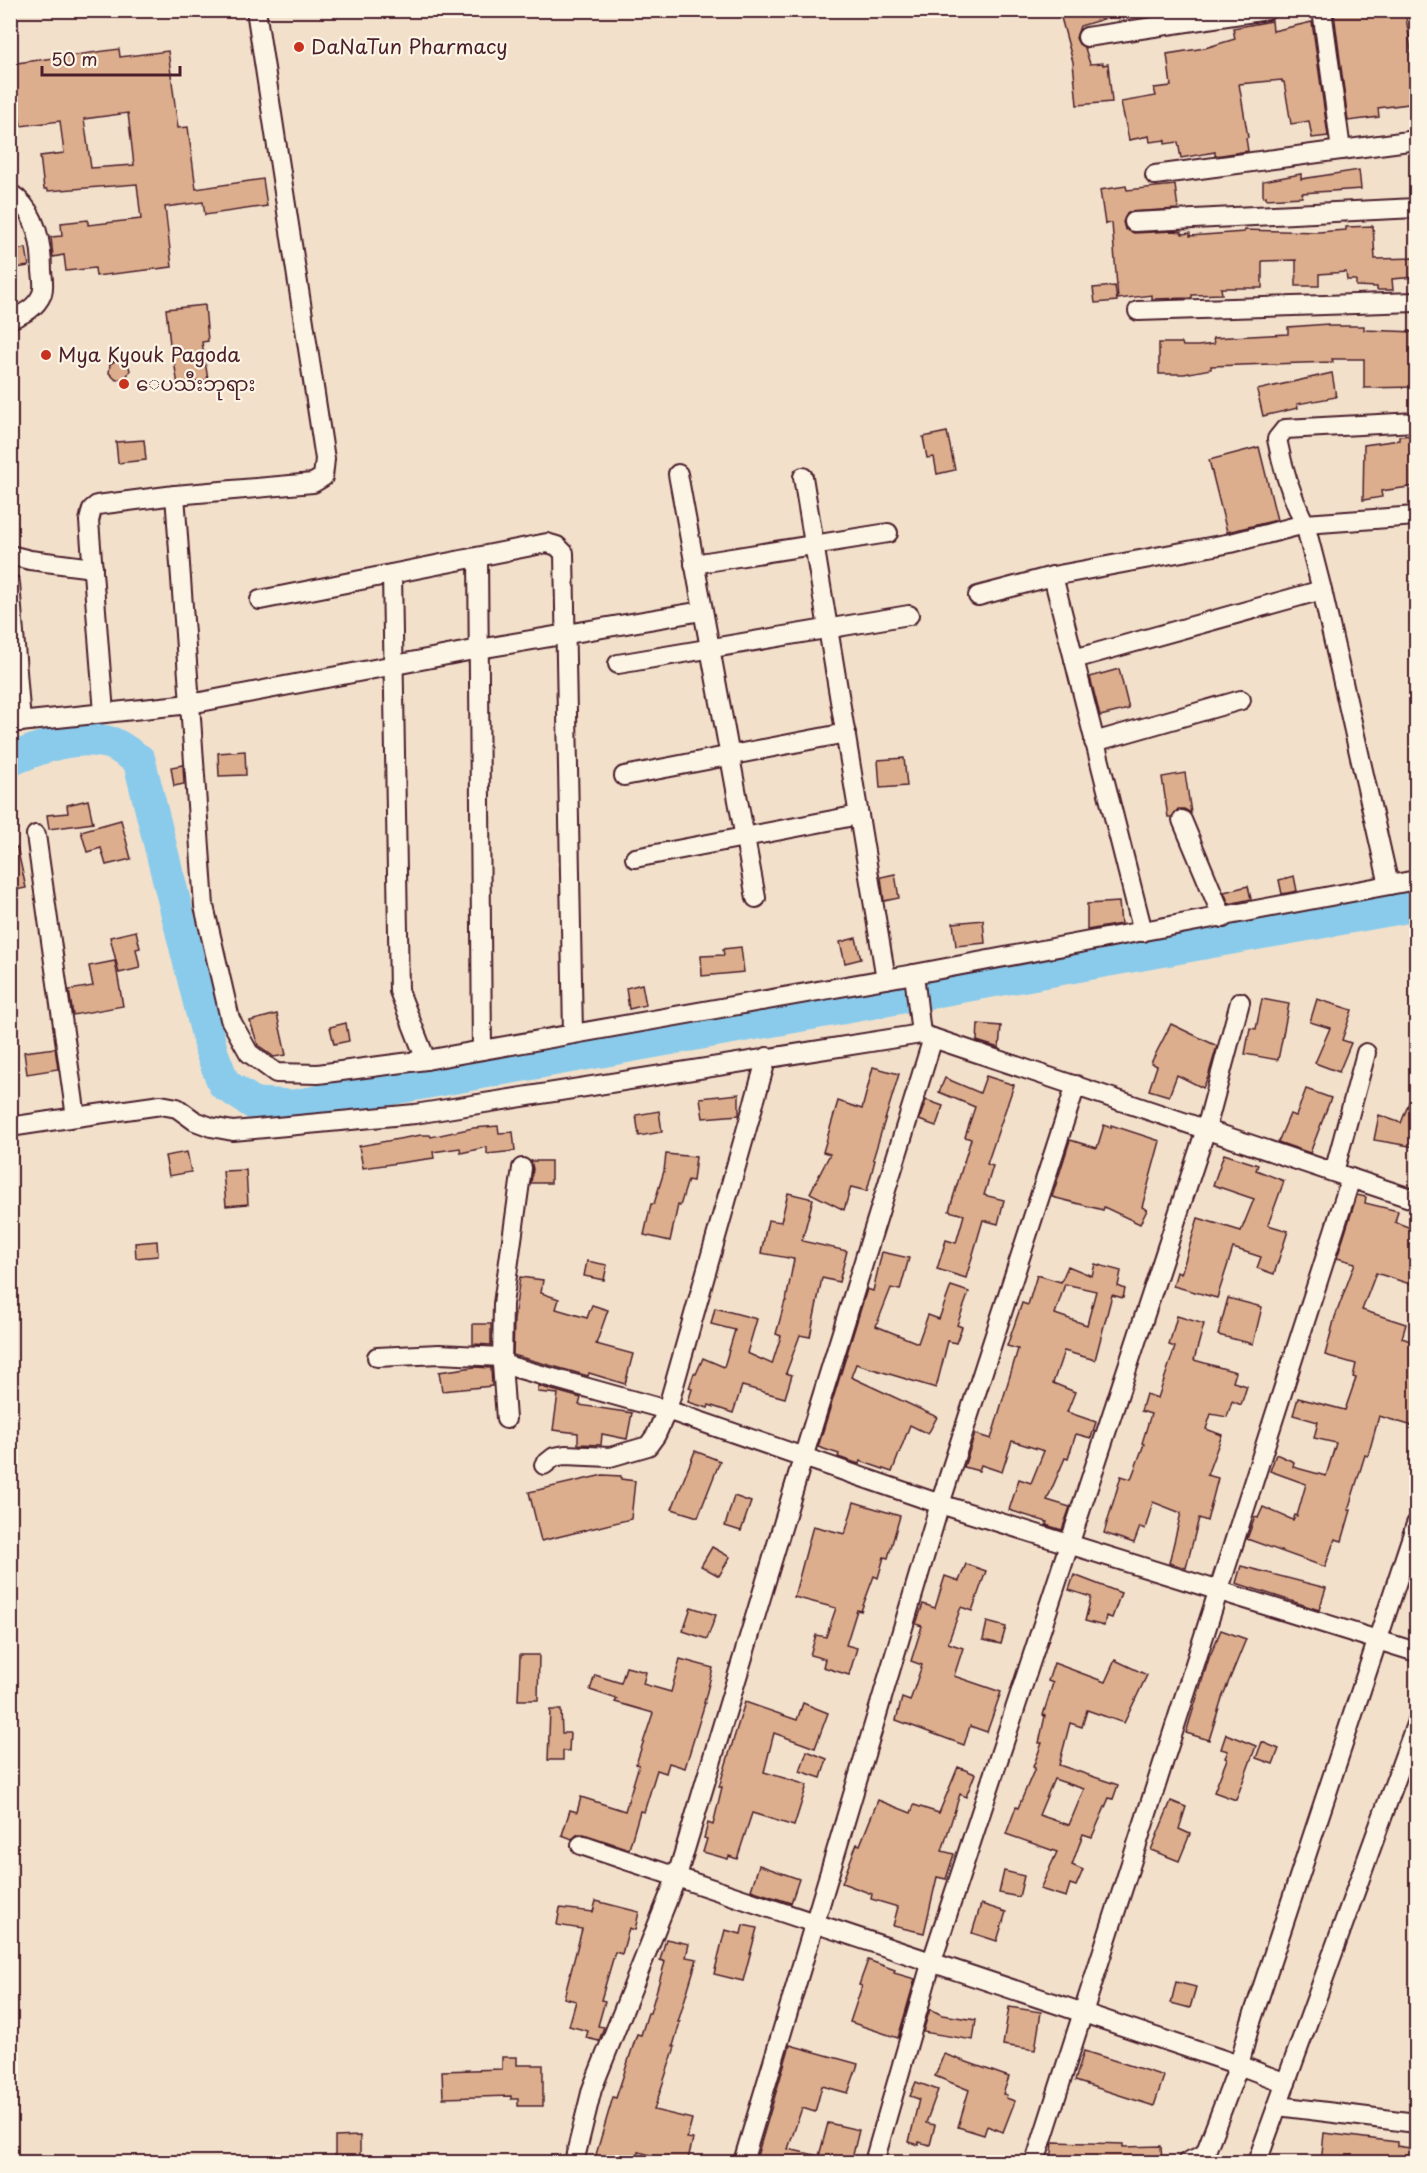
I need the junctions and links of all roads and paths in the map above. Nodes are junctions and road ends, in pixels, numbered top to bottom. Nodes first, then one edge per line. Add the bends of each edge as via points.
1 (256, 10) edge
2 (1267, 10) edge
3 (1322, 10) edge
4 (1087, 37) dead end
5 (1416, 140) edge
6 (1341, 150) junction
7 (1155, 175) dead end
8 (10, 193) edge
9 (1416, 208) edge
10 (1134, 222) dead end
11 (1416, 302) edge
12 (1138, 311) dead end
13 (10, 319) edge
14 (1416, 422) edge
15 (678, 474) dead end
16 (803, 477) dead end
17 (175, 495) junction
18 (1416, 516) edge
19 (1305, 524) junction
20 (888, 533) dead end
21 (814, 546) junction
22 (10, 555) edge
23 (478, 557) junction
24 (694, 564) junction
25 (93, 568) junction
26 (392, 574) junction
27 (1053, 576) junction
28 (10, 583) edge
29 (1322, 590) junction
30 (978, 596) dead end
31 (260, 600) dead end
32 (702, 611) junction
33 (909, 615) dead end
34 (829, 630) junction
35 (565, 634) junction
36 (479, 649) junction
37 (708, 649) junction
38 (1074, 658) junction
39 (618, 664) dead end
40 (393, 666) junction
41 (1241, 700) dead end
42 (190, 704) junction
43 (104, 713) junction
44 (16, 722) edge
45 (846, 733) junction
46 (1094, 742) junction
47 (730, 756) junction
48 (624, 776) dead end
49 (859, 815) junction
50 (1182, 820) dead end
51 (36, 835) dead end
52 (744, 837) junction
53 (635, 858) dead end
54 (1416, 880) edge
55 (1389, 885) junction
56 (756, 898) dead end
57 (1223, 918) junction
58 (1143, 932) junction
59 (886, 979) junction
60 (915, 979) junction
61 (1240, 1002) dead end
62 (925, 1030) junction
63 (573, 1034) junction
64 (482, 1050) junction
65 (1366, 1053) dead end
66 (767, 1057) junction
67 (426, 1060) junction
68 (1076, 1085) junction
69 (76, 1117) junction
70 (10, 1127) edge
71 (1206, 1129) junction
72 (522, 1168) dead end
73 (1334, 1172) junction
74 (1351, 1178) junction
75 (1416, 1200) edge
76 (377, 1357) dead end
77 (502, 1361) junction
78 (667, 1410) junction
79 (506, 1419) dead end
80 (803, 1458) junction
81 (544, 1465) dead end
82 (940, 1504) junction
83 (1416, 1524) edge
84 (1070, 1546) junction
85 (1219, 1591) junction
86 (1382, 1642) junction
87 (1416, 1652) edge
88 (1416, 1724) edge
89 (581, 1845) dead end
90 (677, 1876) junction
91 (815, 1923) junction
92 (931, 1964) junction
93 (1083, 2013) junction
94 (1245, 2067) junction
95 (1280, 2080) junction
96 (1278, 2106) junction
97 (1416, 2123) edge
98 (574, 2163) edge
99 (743, 2163) edge
100 (874, 2163) edge
101 (1035, 2163) edge
102 (1187, 2163) edge
103 (1257, 2163) edge

1 - 17 street via 325,459 323,477 313,483
2 - 4 street
3 - 6 street
5 - 6 street
6 - 7 street
8 - 13 street via 30,212 42,246 43,292 25,314
9 - 10 street
11 - 12 street
14 - 19 street via 1282,431 1277,439 1283,471
15 - 24 street
16 - 21 street
17 - 25 street via 97,505 92,509 89,521
17 - 42 street
18 - 19 street
19 - 27 street via 1231,543
19 - 29 street
20 - 21 street
21 - 24 street
21 - 34 street
22 - 25 street
23 - 26 street
23 - 35 street via 547,543 557,546 564,553
23 - 36 street
24 - 32 street
25 - 43 street
26 - 31 street
26 - 40 street
27 - 30 street
27 - 38 street
28 - 44 street
29 - 38 street
29 - 55 street
32 - 35 street
32 - 37 street
33 - 34 street
34 - 37 street
34 - 45 street
35 - 36 street
35 - 63 street
36 - 40 street
36 - 64 street
37 - 39 street
37 - 47 street
38 - 46 street
40 - 42 street
40 - 67 street via 399,992
41 - 46 street
42 - 43 street
42 - 67 street via 204,906 230,1018 249,1053 276,1073 318,1074
43 - 44 street
45 - 47 street
45 - 49 street
46 - 58 street
47 - 48 street
47 - 52 street
49 - 52 street
49 - 59 street
50 - 57 street
51 - 69 street
52 - 53 street
52 - 56 street
54 - 55 street
55 - 57 street
57 - 58 street
58 - 60 street
59 - 60 street
59 - 63 street
60 - 62 street
61 - 71 street
62 - 66 street
62 - 68 street
62 - 80 street
63 - 64 street
64 - 67 street
65 - 73 street
66 - 69 street via 416,1114 233,1131 211,1127 177,1108 160,1105
66 - 78 street
68 - 71 street
68 - 82 street
69 - 70 street
71 - 73 street
71 - 84 street
72 - 77 street via 503,1304
73 - 74 street
74 - 75 street
74 - 85 street
76 - 77 street via 439,1354
77 - 78 street
77 - 79 street
78 - 80 street
78 - 81 street via 648,1446 610,1457 554,1457
80 - 82 street
80 - 90 street
82 - 84 street
82 - 91 street
83 - 86 street
84 - 85 street
84 - 92 street
85 - 86 street
85 - 93 street
86 - 87 street
86 - 94 street via 1249,2028
88 - 95 street
89 - 90 street
90 - 91 street
90 - 98 street via 592,2089
91 - 92 street
91 - 99 street
92 - 93 street
92 - 100 street
93 - 94 street
93 - 101 street
94 - 95 street
94 - 102 street via 1205,2154
95 - 96 street
96 - 97 street
96 - 103 street

